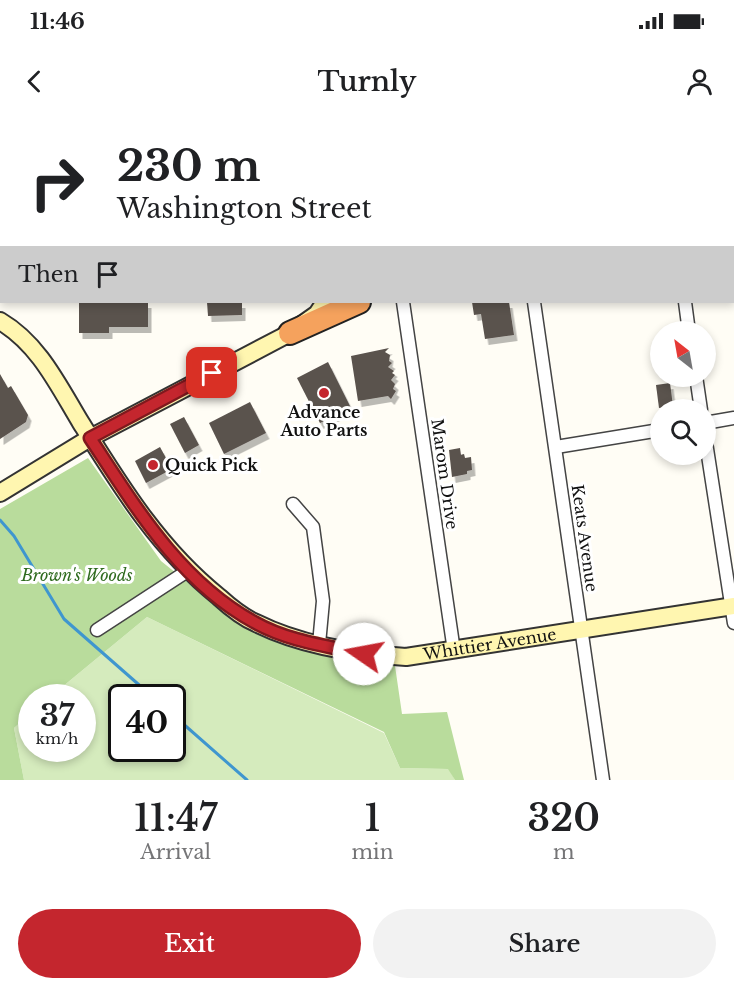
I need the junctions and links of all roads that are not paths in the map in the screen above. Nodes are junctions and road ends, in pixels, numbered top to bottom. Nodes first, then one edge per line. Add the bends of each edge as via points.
1 (324, 303) edge
2 (357, 303) edge
3 (403, 303) edge
4 (534, 303) edge
5 (685, 303) edge
6 (0, 321) edge
7 (688, 321) edge
8 (290, 333) junction
9 (734, 418) edge
10 (716, 421) edge
11 (650, 432) edge
12 (90, 438) junction
13 (556, 447) junction
14 (710, 465) edge
15 (0, 493) edge
16 (293, 504) dead end
17 (189, 570) junction
18 (733, 606) edge
19 (734, 624) edge
20 (97, 630) dead end
21 (581, 631) junction
22 (319, 644) junction
23 (454, 651) junction
24 (603, 780) edge

1 - 8 street via 317,314
2 - 8 highway
3 - 23 street, Marom Drive
4 - 13 street, Keats Avenue
5 - 7 street
6 - 12 street, Whittier Avenue via 26,339 39,355
8 - 12 street
9 - 10 street
11 - 13 street
12 - 15 street
12 - 17 street, Whittier Avenue via 156,537
13 - 21 street, Keats Avenue
14 - 18 street
16 - 22 street via 313,527 323,601
17 - 20 street
17 - 22 street, Whittier Avenue via 255,623
18 - 19 street
18 - 21 street, Whittier Avenue
21 - 23 street, Whittier Avenue
21 - 24 street, Keats Avenue
22 - 23 street, Whittier Avenue via 364,654 406,657

